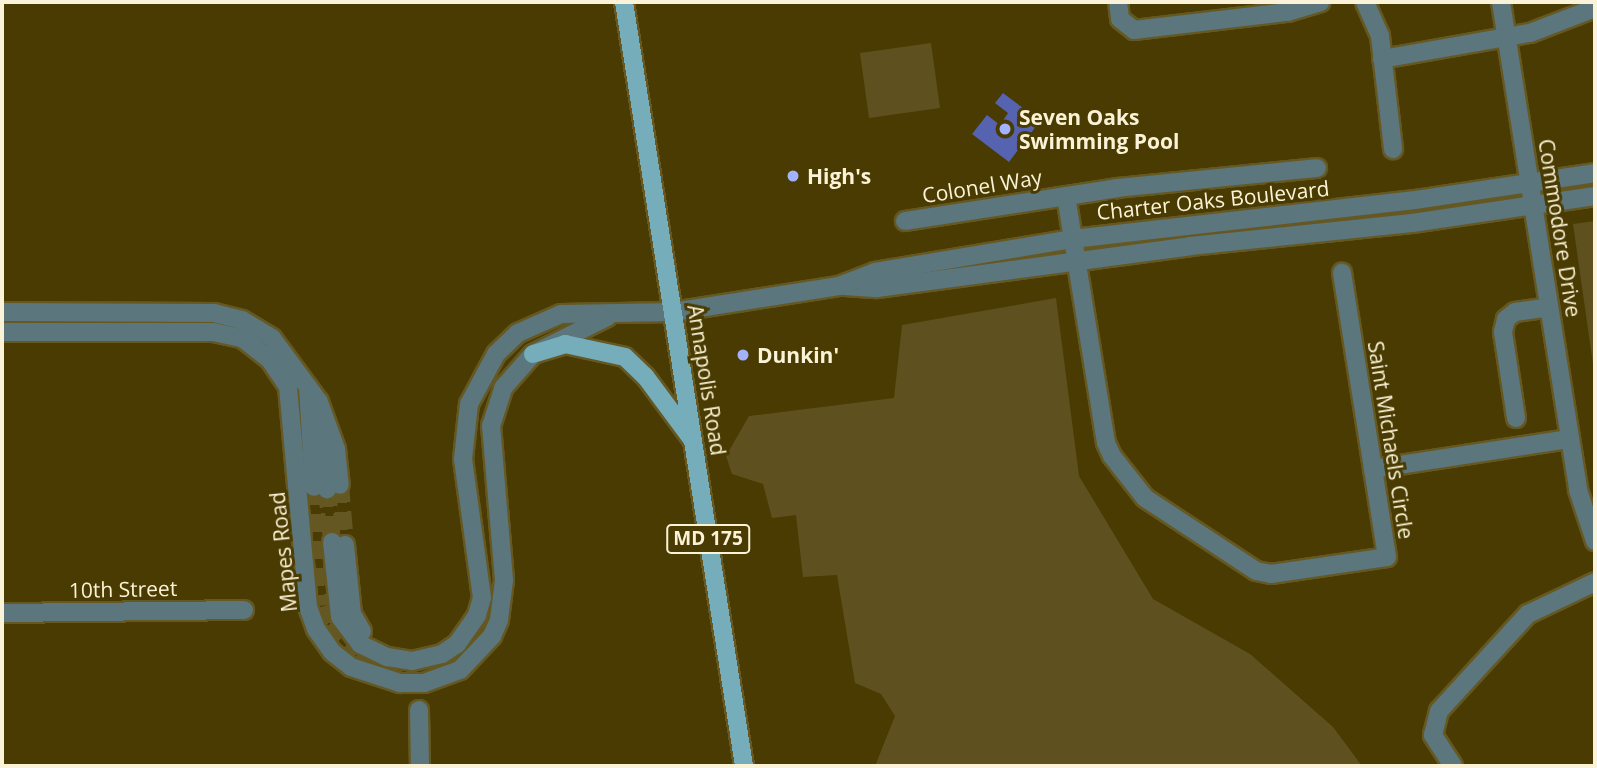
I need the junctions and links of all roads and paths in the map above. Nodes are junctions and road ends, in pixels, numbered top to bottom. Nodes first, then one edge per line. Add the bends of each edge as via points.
1 (624, 2) edge
2 (1118, 2) edge
3 (1321, 2) edge
4 (1364, 2) edge
5 (1501, 2) edge
6 (1595, 8) edge
7 (1508, 38) junction
8 (1382, 59) junction
9 (1392, 149) dead end
10 (1317, 167) dead end
11 (1595, 173) edge
12 (1530, 184) junction
13 (1595, 195) edge
14 (1066, 196) junction
15 (1533, 206) junction
16 (905, 221) dead end
17 (1073, 239) junction
18 (1077, 260) junction
19 (1342, 273) dead end
20 (839, 286) junction
21 (1549, 307) junction
22 (2, 312) edge
23 (673, 312) junction
24 (613, 314) junction
25 (2, 332) edge
26 (533, 354) junction
27 (308, 387) junction
28 (1516, 418) dead end
29 (1569, 439) junction
30 (693, 441) junction
31 (1373, 468) junction
32 (1595, 541) edge
33 (339, 544) tunnel mouth
34 (1595, 582) edge
35 (244, 610) dead end
36 (2, 613) edge
37 (419, 709) dead end
38 (420, 766) edge
39 (744, 766) edge
40 (1453, 766) edge

1 - 23 main road, Annapolis Road / MD 175
2 - 3 street via 1120,19 1134,30 1288,12
4 - 8 street via 1377,22
5 - 7 street, Commodore Drive
6 - 7 street
7 - 8 street
7 - 12 street, Commodore Drive
8 - 9 street
10 - 14 street, Colonel Way
11 - 12 street, Charter Oaks Boulevard
12 - 15 street, Commodore Drive
12 - 17 street, Charter Oaks Boulevard
13 - 15 street, Charter Oaks Boulevard
14 - 16 street, Colonel Way
14 - 17 street, Colonel Way
15 - 18 street, Charter Oaks Boulevard
15 - 21 street, Commodore Drive
17 - 18 street, Colonel Way
17 - 20 street, Charter Oaks Boulevard via 875,272
18 - 20 street, Charter Oaks Boulevard via 877,288
18 - 31 street, Saint Michaels Circle via 1106,443 1124,475 1145,498 1243,564 1271,574 1387,557
19 - 31 street, Saint Michaels Circle
20 - 23 street, Charter Oaks Boulevard
21 - 28 street via 1515,312 1506,319 1503,332
21 - 29 street, Commodore Drive
22 - 27 street, Mapes Road via 223,315 272,338
23 - 24 street, Mapes Road
23 - 30 main road, Annapolis Road / MD 175
24 - 26 street, Mapes Road
24 - 33 street, Mapes Road via 561,314 537,323 518,333 483,372 469,404 463,459 482,576 477,615 457,644 442,654 412,662 360,630 352,614
25 - 26 street, Mapes Road via 213,332 242,338 270,360 288,387 308,607 316,629 332,652 351,667 400,683 424,683 460,670 492,636 499,620 504,580 491,426 503,388
26 - 30 main road via 565,344 591,346 625,357 645,376
27 - 27 street, Mapes Road via 329,425 327,487
29 - 31 street
29 - 32 street, Commodore Drive via 1578,490
30 - 39 main road, Annapolis Road / MD 175
34 - 40 street via 1528,614 1439,711 1433,734
35 - 36 street, 10th Street
37 - 38 street

